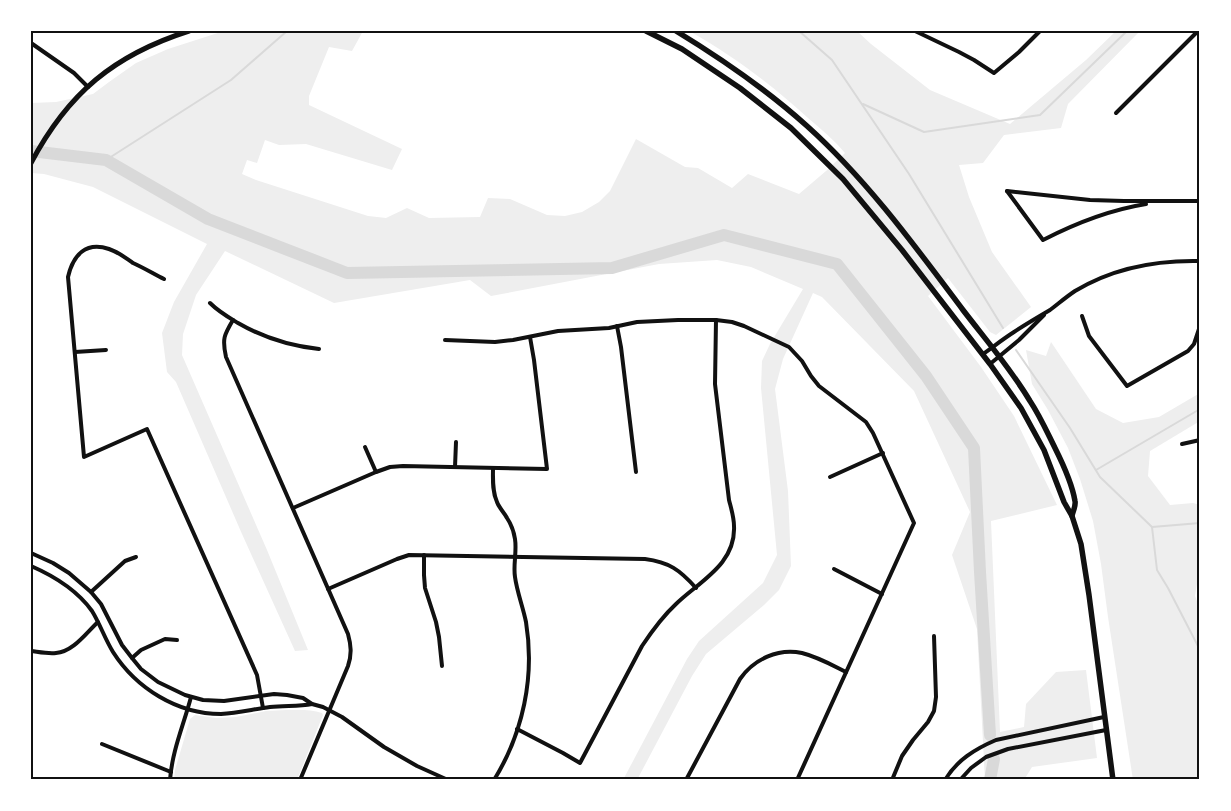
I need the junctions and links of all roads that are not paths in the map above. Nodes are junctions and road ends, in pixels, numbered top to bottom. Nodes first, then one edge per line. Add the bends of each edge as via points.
1 (189, 31) edge
2 (646, 31) edge
3 (676, 31) edge
4 (914, 31) edge
5 (1040, 31) edge
6 (1198, 31) edge
7 (31, 43) edge
8 (88, 87) junction
9 (1116, 112) dead end
10 (827, 146) junction
11 (818, 154) junction
12 (31, 163) edge
13 (1200, 201) edge
14 (1156, 202) junction
15 (1200, 261) edge
16 (164, 279) dead end
17 (210, 303) dead end
18 (1050, 309) junction
19 (1082, 316) dead end
20 (232, 320) junction
21 (716, 320) junction
22 (617, 326) junction
23 (1200, 326) edge
24 (530, 337) junction
25 (445, 340) dead end
26 (992, 348) junction
27 (319, 349) dead end
28 (106, 350) dead end
29 (75, 352) junction
30 (983, 354) junction
31 (999, 357) junction
32 (990, 364) junction
33 (1200, 440) edge
34 (456, 442) dead end
35 (1182, 444) dead end
36 (365, 447) dead end
37 (883, 453) junction
38 (455, 467) junction
39 (494, 468) junction
40 (376, 472) junction
41 (636, 472) dead end
42 (830, 477) dead end
43 (293, 508) junction
44 (1072, 516) junction
45 (31, 553) edge
46 (424, 555) junction
47 (136, 557) dead end
48 (515, 557) junction
49 (31, 566) edge
50 (834, 569) dead end
51 (696, 588) junction
52 (328, 589) junction
53 (91, 592) junction
54 (882, 594) junction
55 (98, 622) junction
56 (934, 636) dead end
57 (177, 640) dead end
58 (122, 645) junction
59 (112, 650) junction
60 (31, 651) edge
61 (132, 658) junction
62 (442, 666) dead end
63 (846, 672) junction
64 (261, 696) junction
65 (192, 697) junction
66 (312, 704) junction
67 (263, 708) junction
68 (188, 709) junction
69 (329, 710) junction
70 (1104, 717) junction
71 (518, 729) junction
72 (1106, 730) junction
73 (1037, 731) junction
74 (1040, 743) junction
75 (102, 744) dead end
76 (170, 772) junction
77 (170, 780) edge
78 (300, 780) edge
79 (448, 780) edge
80 (494, 780) edge
81 (686, 780) edge
82 (797, 780) edge
83 (892, 780) edge
84 (945, 780) edge
85 (960, 780) edge
86 (1114, 780) edge

1 - 8 main road via 142,49
2 - 11 main road via 682,49 740,88
3 - 10 main road via 750,80
4 - 5 street via 967,56 994,73
6 - 9 street
7 - 8 street via 74,73
8 - 12 main road via 58,119
10 - 11 main road
10 - 26 main road via 856,174
11 - 30 main road via 896,243
13 - 14 street
14 - 14 street via 1090,200 1007,191 1043,240 1095,216
15 - 18 street via 1157,262 1113,273 1073,292
16 - 29 street via 110,250 88,248 79,253 68,277
17 - 20 street
18 - 26 street
18 - 31 street
19 - 23 street via 1089,336 1127,386 1188,351
20 - 27 street via 267,338
20 - 43 street via 223,344 226,356
21 - 22 street via 637,322
21 - 37 street via 744,326 794,351 819,386 866,422
21 - 51 street via 715,384 734,528 726,558
22 - 24 street
22 - 41 street
24 - 25 street via 495,342
24 - 39 street via 547,469
26 - 30 street
26 - 31 main road
28 - 29 street
29 - 64 street via 84,457 147,429 257,675
30 - 32 main road
31 - 32 street
31 - 44 main road via 1045,426 1069,479 1075,503
32 - 44 main road via 1021,408 1044,450
33 - 35 street
34 - 38 street
36 - 40 street
37 - 42 street
37 - 54 street via 914,523
38 - 39 street
38 - 40 street via 403,466
39 - 48 street via 493,490 515,539
40 - 43 street
43 - 52 street
44 - 70 main road via 1086,573
45 - 53 street via 69,573
46 - 48 street
46 - 52 street via 397,559
46 - 62 street via 425,588 436,622
47 - 53 street via 125,561
48 - 51 street via 657,561 680,572
48 - 71 street via 515,577 526,622 528,647 526,695
49 - 55 street via 74,592
50 - 54 street
51 - 71 street via 664,616 642,646 580,763
52 - 69 street via 351,645 351,658
53 - 58 street via 101,604
54 - 63 street
55 - 59 street
55 - 60 street via 73,646 58,654
56 - 83 street via 934,711 902,756
57 - 61 street via 164,638
58 - 59 street
58 - 61 street
59 - 68 street via 144,686 169,702
61 - 65 street via 158,682
63 - 81 street via 800,653 775,654 758,661 740,679
63 - 82 street
64 - 65 street via 224,701
64 - 66 street via 287,695 303,698
64 - 67 street
65 - 68 street
66 - 67 street
66 - 69 street
67 - 68 street via 219,714
68 - 76 street
69 - 78 street
69 - 79 street via 384,747
70 - 72 main road
70 - 73 street
71 - 80 street
72 - 74 street
72 - 86 main road
73 - 74 street
73 - 84 street via 980,747 964,757
74 - 85 street via 986,757
75 - 76 street
76 - 77 street

